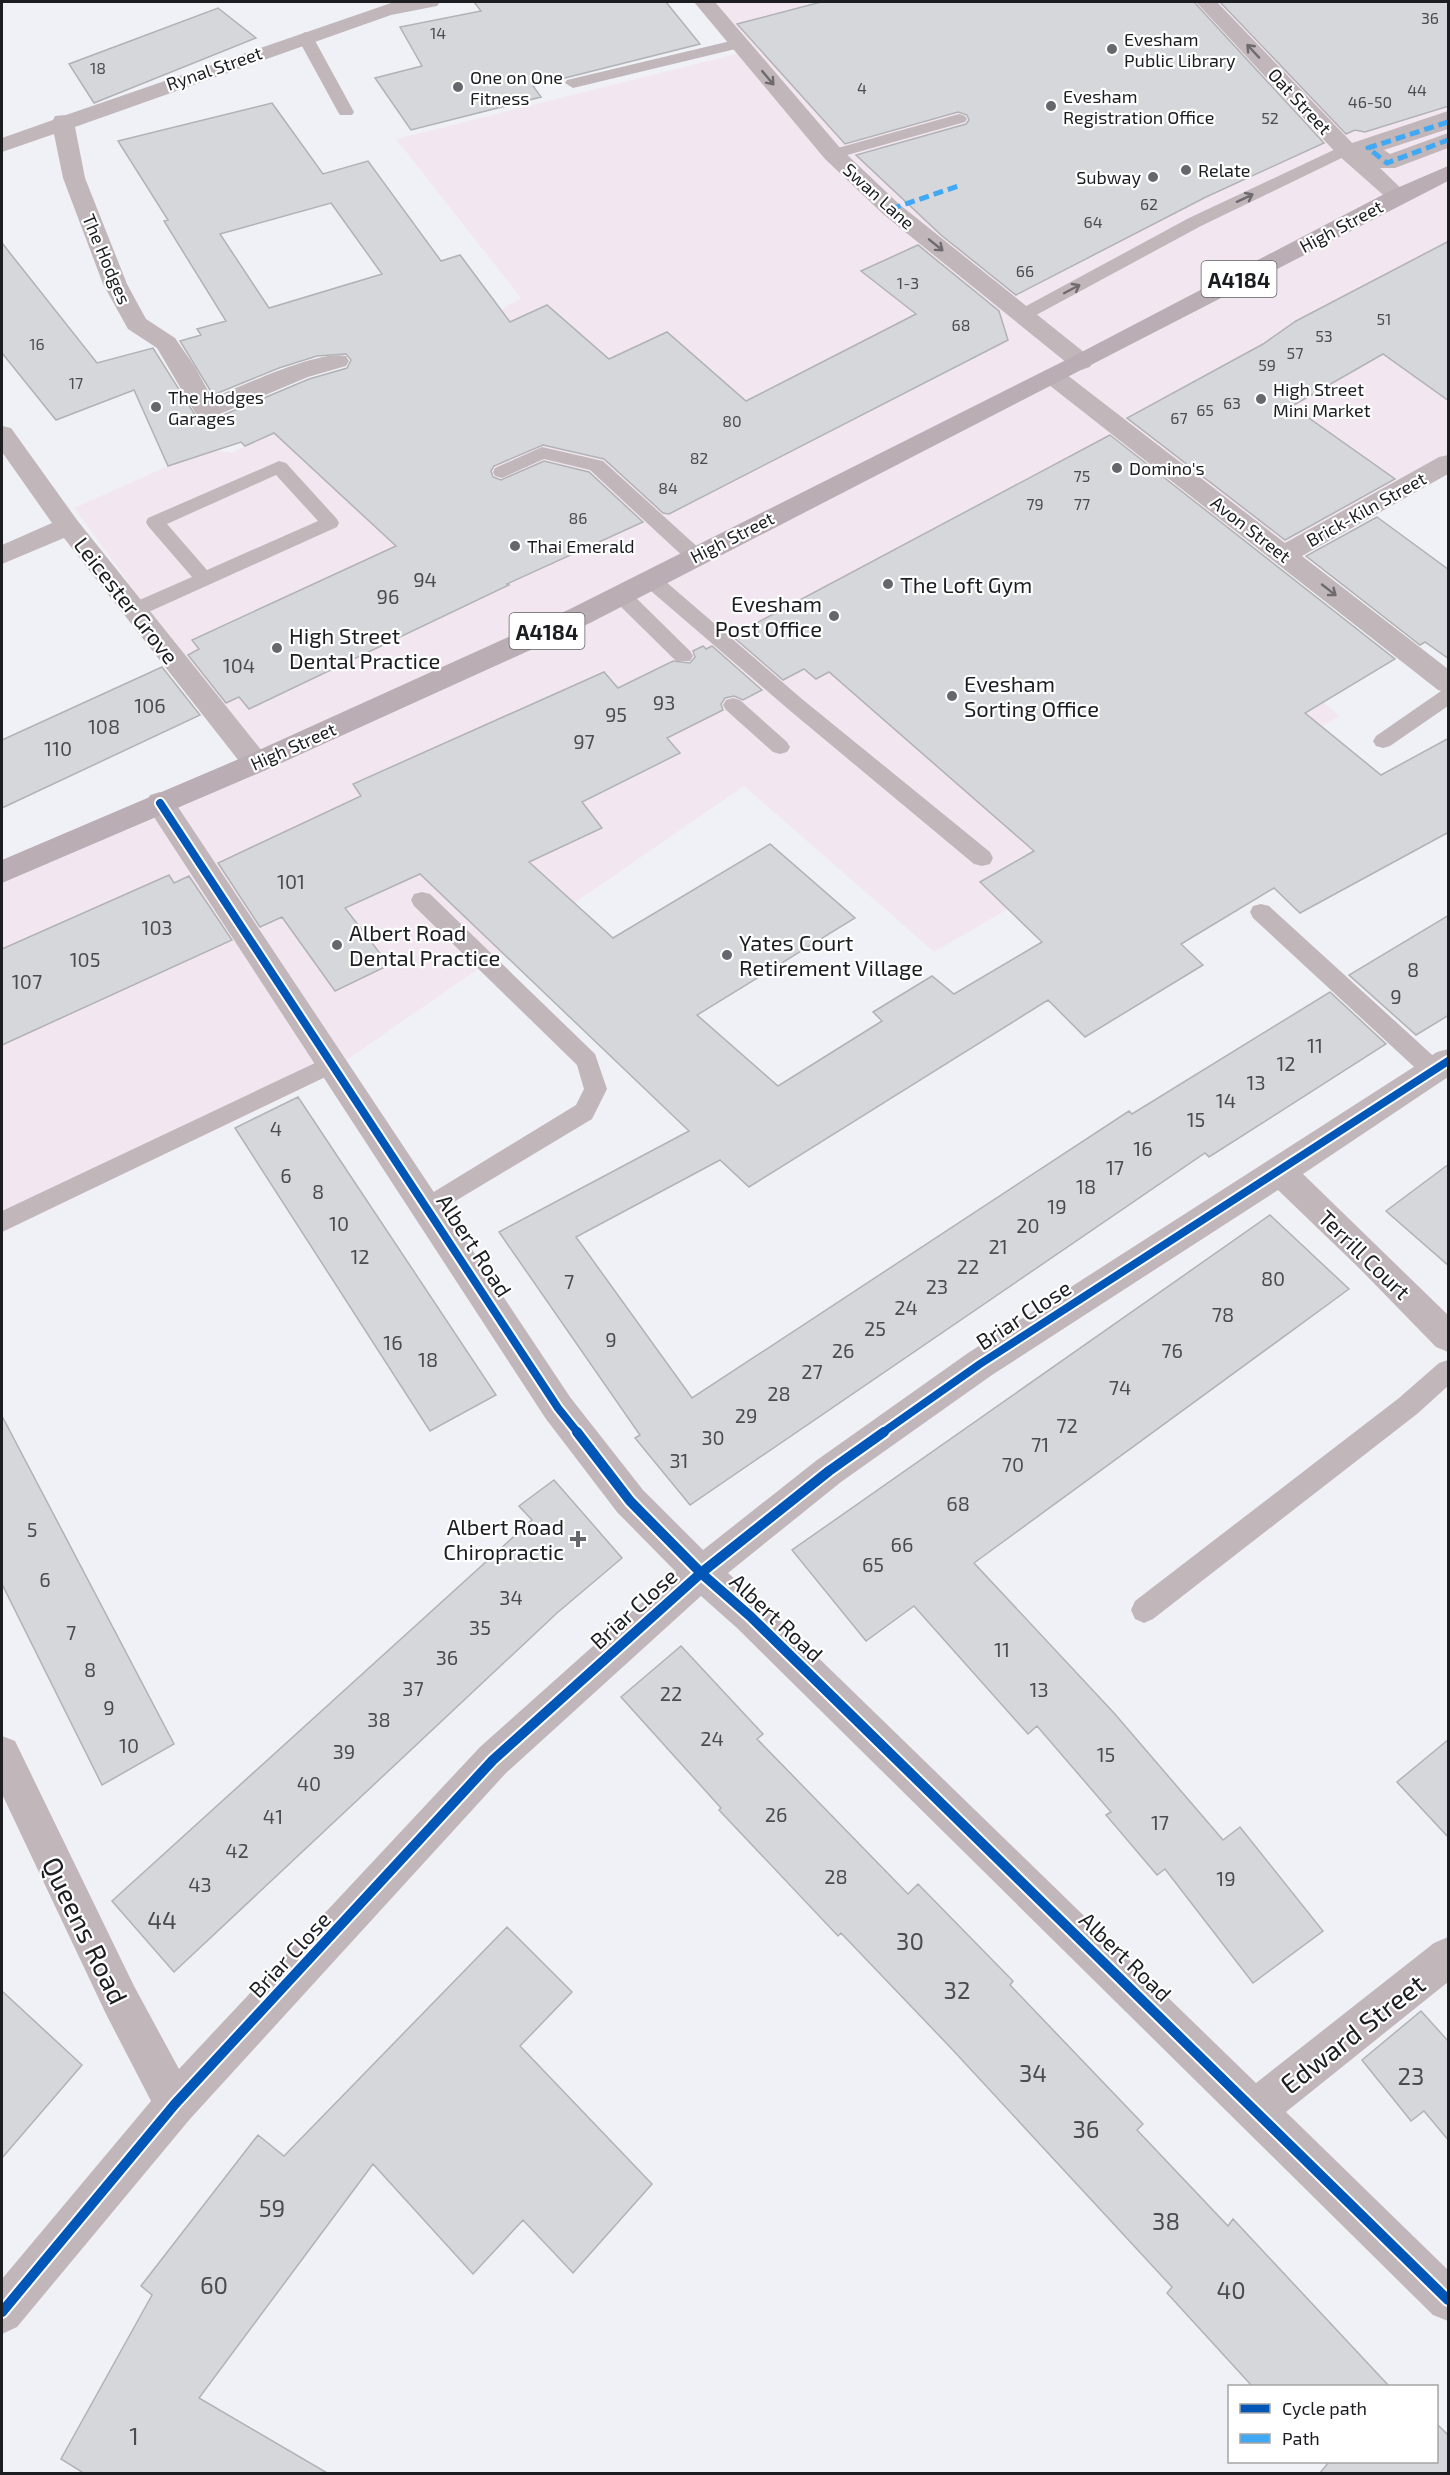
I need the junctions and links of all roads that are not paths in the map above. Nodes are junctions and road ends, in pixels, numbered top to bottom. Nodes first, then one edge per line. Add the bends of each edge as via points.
1 (430, 2) edge
2 (704, 2) edge
3 (1206, 2) edge
4 (384, 5) edge
5 (304, 37) junction
6 (740, 44) junction
7 (573, 83) dead end
8 (346, 112) dead end
9 (1449, 116) edge
10 (959, 119) dead end
11 (63, 121) junction
12 (1449, 122) edge
13 (1449, 140) edge
14 (2, 145) edge
15 (1346, 150) junction
16 (833, 154) junction
17 (1449, 173) edge
18 (1398, 196) junction
19 (1021, 316) junction
20 (337, 361) dead end
21 (1081, 362) junction
22 (1053, 376) junction
23 (2, 434) edge
24 (1449, 463) edge
25 (502, 472) dead end
26 (68, 526) junction
27 (2, 555) edge
28 (1283, 555) junction
29 (695, 556) junction
30 (204, 579) junction
31 (651, 579) junction
32 (621, 595) junction
33 (135, 610) junction
34 (683, 656) dead end
35 (1449, 683) edge
36 (1449, 696) edge
37 (734, 705) dead end
38 (1383, 741) dead end
39 (780, 747) dead end
40 (256, 763) junction
41 (160, 802) junction
42 (982, 858) dead end
43 (2, 872) edge
44 (422, 900) dead end
45 (1261, 912) dead end
46 (332, 1064) junction
47 (1441, 1066) edge
48 (1280, 1172) junction
49 (427, 1208) junction
50 (2, 1222) edge
51 (1449, 1337) edge
52 (1449, 1371) edge
53 (701, 1573) junction
54 (1144, 1610) dead end
55 (2, 1754) edge
56 (1449, 1957) edge
57 (175, 2104) junction
58 (1255, 2110) junction
59 (1449, 2300) edge
60 (2, 2312) edge

1 - 4 street, Rynal Street
2 - 6 street, Swan Lane
15 -> 3 street, Oat Street
4 - 5 street, Rynal Street
5 - 8 lane
5 - 11 street, Rynal Street
6 - 7 lane
6 -> 16 street, Swan Lane
9 - 15 lane
10 - 16 lane
11 - 14 street, Rynal Street
11 - 20 street, The Hodges via 74,178 115,284 137,324 166,343 206,410
12 - 13 street via 1368,148 1387,163
15 - 18 street, Oat Street
19 -> 15 lane via 1195,222
16 -> 19 street, Swan Lane via 891,209
17 - 18 main road, High Street / A4184
18 - 21 main road, High Street / A4184
19 - 21 street, Swan Lane
21 - 22 main road, High Street / A4184
22 - 28 street, Avon Street
22 - 29 main road, High Street / A4184
23 - 26 street, Leicester Grove
24 - 28 street, Brick-Kiln Street
25 - 29 lane via 542,453 596,465
26 - 27 street
26 - 33 street, Leicester Grove
28 -> 35 street, Avon Street
29 - 31 main road, High Street / A4184
30 - 30 lane via 299,537 330,523 279,467 155,522
30 - 33 lane
31 - 32 main road, High Street / A4184
31 - 42 lane
32 - 34 lane
32 - 40 main road, High Street / A4184
33 - 40 street, Leicester Grove
36 - 38 lane
37 - 39 lane
40 - 41 main road, High Street / A4184
41 - 43 main road, High Street / A4184
41 - 46 street, Albert Road
44 - 49 lane via 587,1060 596,1089 584,1112
45 - 47 lane
46 - 49 street, Albert Road
46 - 50 lane
47 - 48 street, Briar Close
48 - 51 street, Terrill Court
48 - 53 street, Briar Close via 980,1364 829,1471
49 - 53 street, Albert Road via 558,1408 630,1501
52 - 54 lane
53 - 57 street, Briar Close via 493,1760
53 - 58 street, Albert Road via 750,1616
55 - 57 street, Queens Road via 120,2000
56 - 58 street, Edward Street
57 - 60 street, Briar Close
58 - 59 street, Albert Road

